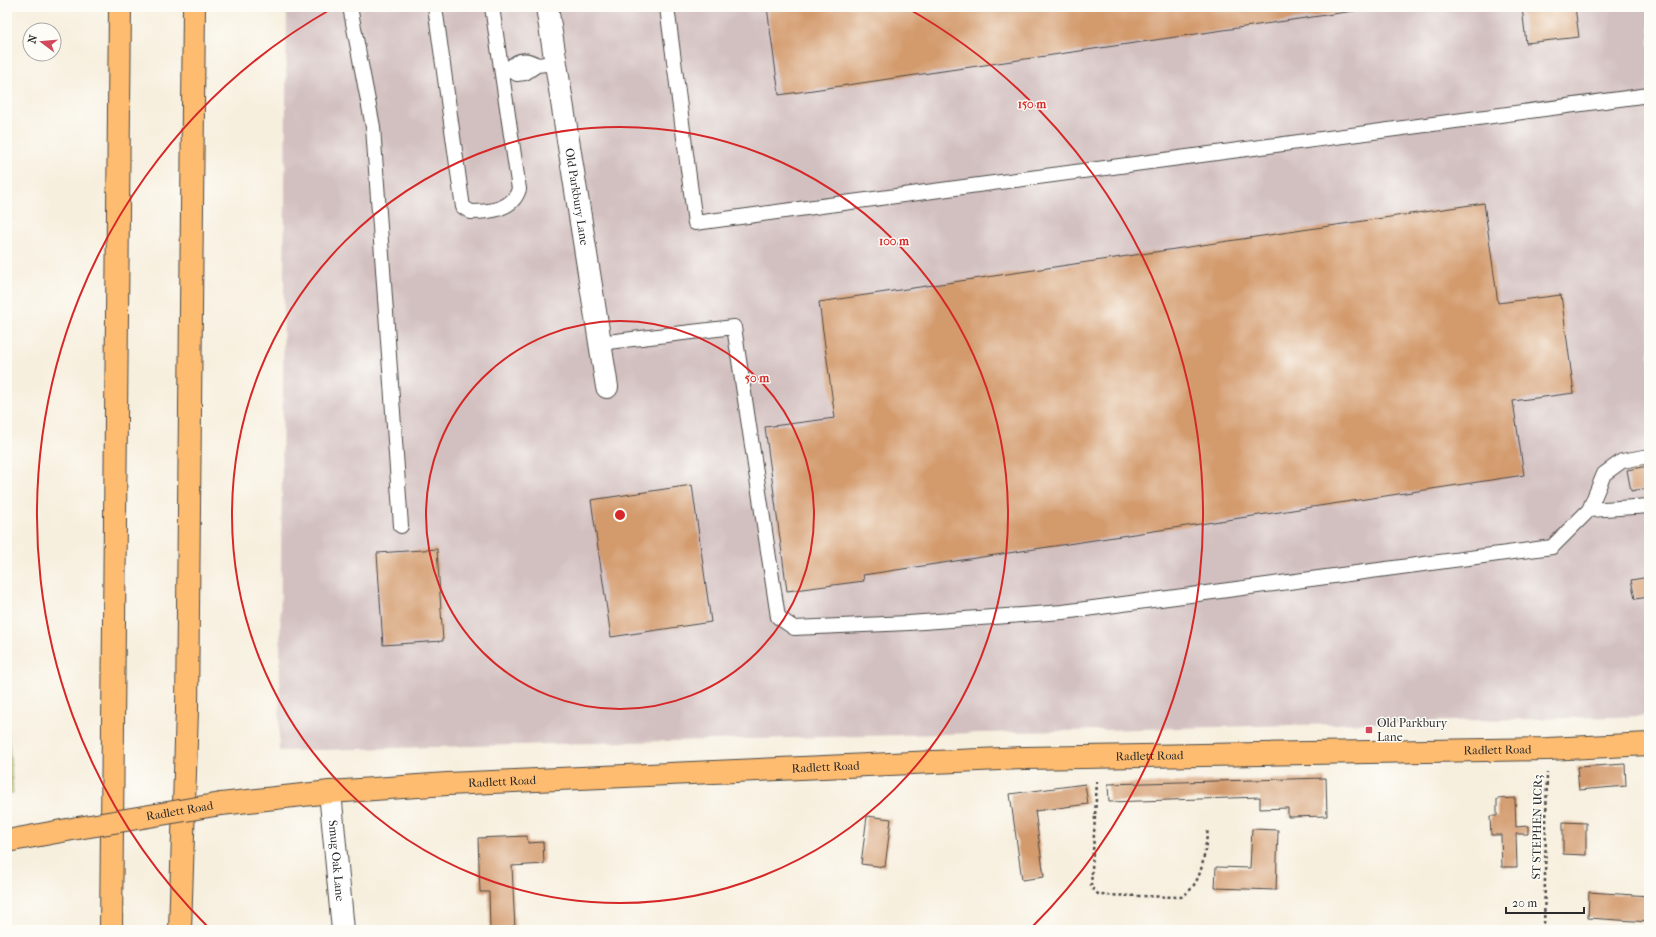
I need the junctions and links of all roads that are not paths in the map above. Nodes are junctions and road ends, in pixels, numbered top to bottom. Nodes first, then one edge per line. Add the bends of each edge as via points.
1 (120, 7) edge
2 (194, 7) edge
3 (350, 7) edge
4 (435, 7) edge
5 (492, 7) edge
6 (547, 7) edge
7 (667, 7) edge
8 (546, 64) junction
9 (505, 69) junction
10 (1649, 95) edge
11 (599, 343) junction
12 (607, 387) dead end
13 (1649, 456) edge
14 (1649, 506) edge
15 (1589, 510) junction
16 (401, 526) dead end
17 (1649, 744) edge
18 (330, 792) junction
19 (7, 841) edge
20 (111, 930) edge
21 (180, 930) edge
22 (343, 930) edge

1 - 20 main road
2 - 21 main road via 187,710
3 - 16 lane via 373,127
4 - 9 lane via 463,207 471,212 499,209 512,202 520,189
5 - 9 lane
6 - 8 street, Old Parkbury Lane
7 - 10 lane via 695,223
8 - 9 lane via 521,60
8 - 11 street, Old Parkbury Lane
11 - 12 street, Old Parkbury Lane
11 - 15 lane via 734,327 778,617 794,628 1063,612 1552,547
13 - 15 lane via 1622,461 1604,474
14 - 15 lane
17 - 18 main road, Radlett Road via 1548,749 1024,758
18 - 19 main road, Radlett Road, bridge via 221,804
18 - 22 street, Smug Oak Lane

